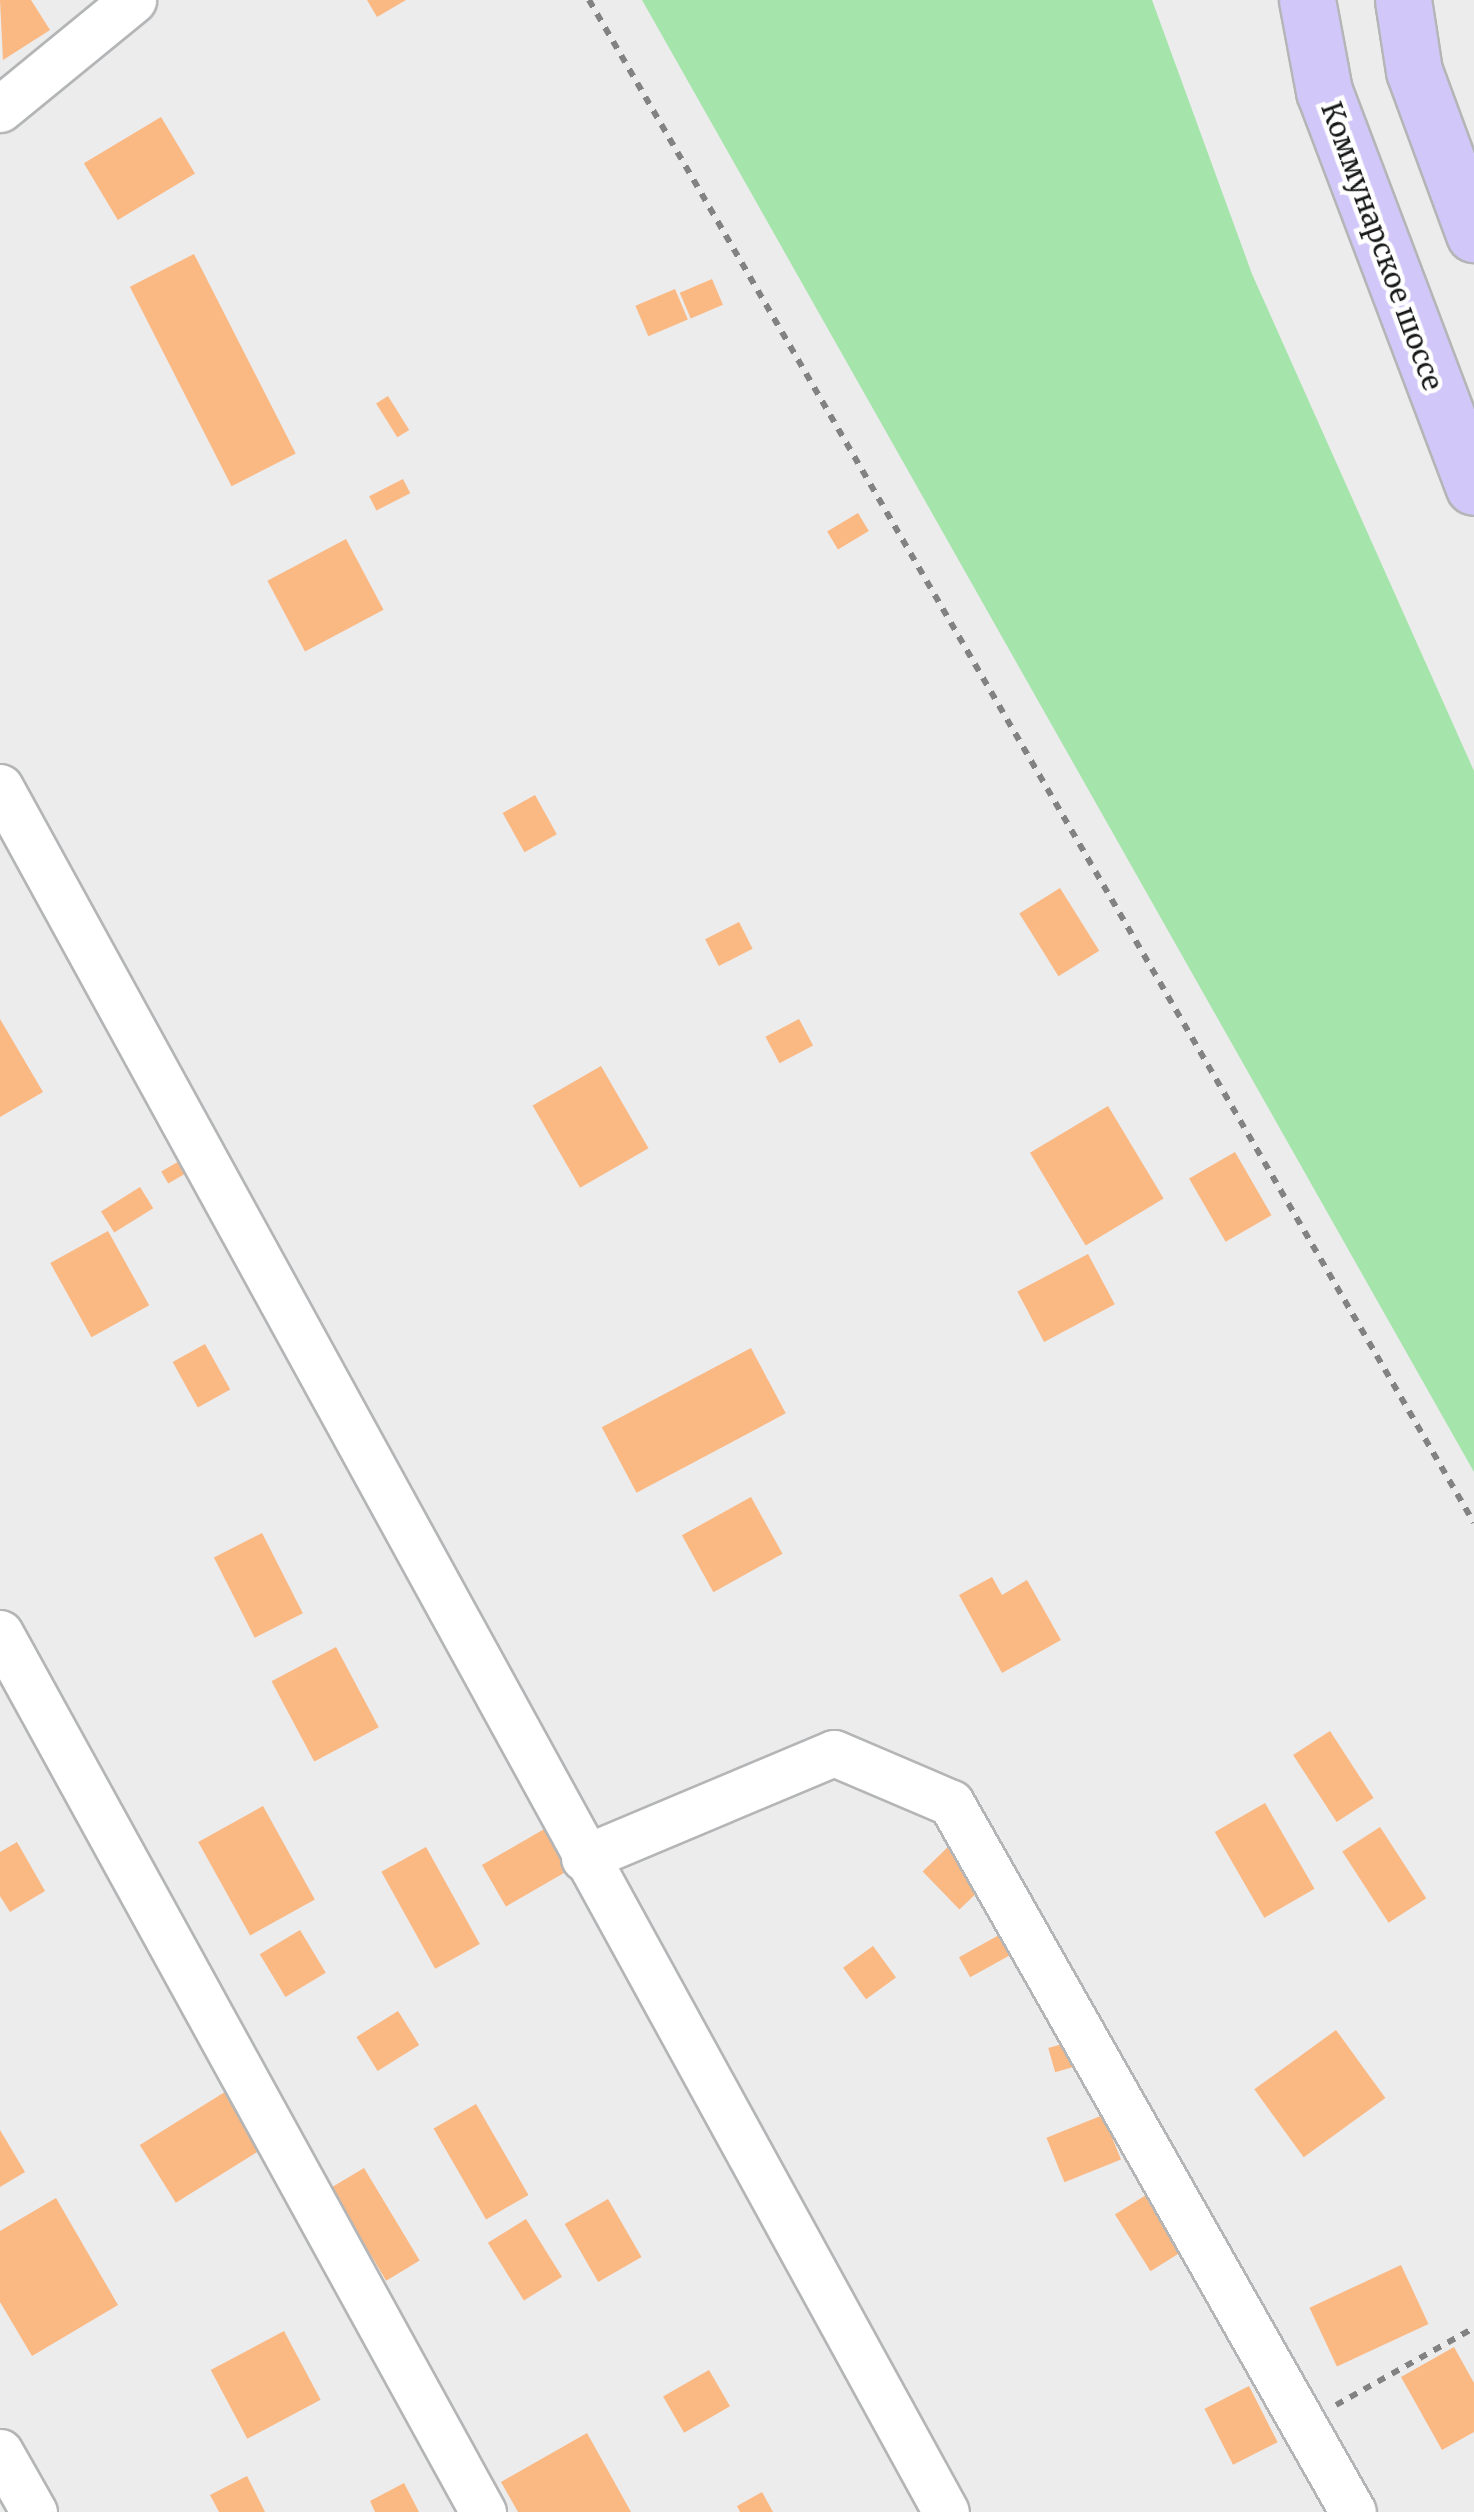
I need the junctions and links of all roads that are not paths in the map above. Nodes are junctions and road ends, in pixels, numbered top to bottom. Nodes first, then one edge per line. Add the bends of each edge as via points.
1 (133, 0) edge
2 (1308, 0) edge
3 (1403, 0) edge
4 (0, 109) edge
5 (1474, 234) edge
6 (1474, 486) edge
7 (0, 787) edge
8 (0, 1633) edge
9 (584, 1858) junction
10 (0, 2452) edge
11 (34, 2512) edge
12 (483, 2512) edge
13 (946, 2512) edge
14 (1352, 2512) edge

1 - 4 street
2 - 6 main road, Коммунарское шоссе via 1324,91
3 - 5 main road via 1414,71
7 - 9 street
8 - 12 street
9 - 13 street
9 - 14 street via 834,1753 951,1803
10 - 11 street

